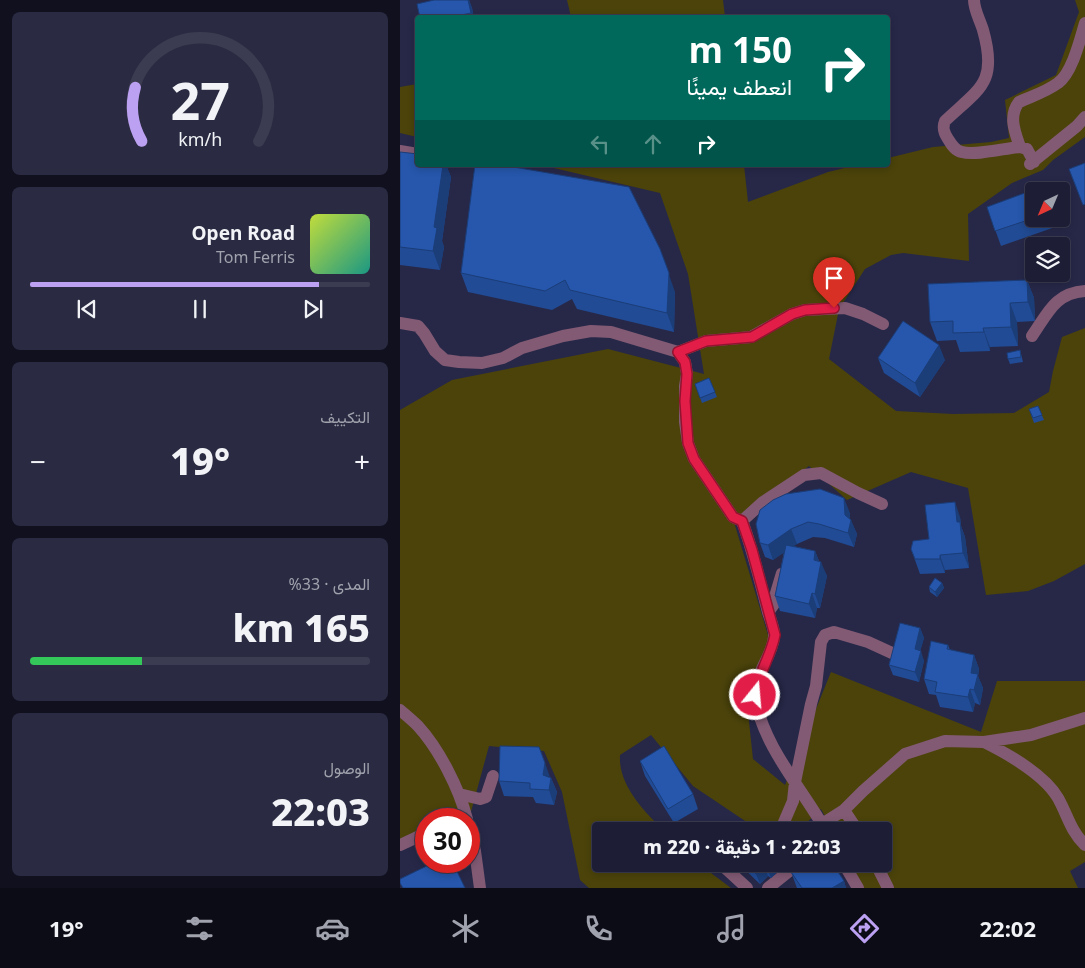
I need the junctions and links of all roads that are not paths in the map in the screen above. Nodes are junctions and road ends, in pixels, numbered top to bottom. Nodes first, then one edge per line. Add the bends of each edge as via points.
1 (974, 0) edge
2 (1085, 23) edge
3 (1085, 117) edge
4 (1020, 147) junction
5 (400, 151) edge
6 (415, 154) edge
7 (1085, 291) edge
8 (400, 323) edge
9 (883, 324) dead end
10 (1032, 336) dead end
11 (678, 352) junction
12 (882, 504) dead end
13 (742, 521) junction
14 (781, 573) edge
15 (769, 613) junction
16 (892, 653) edge
17 (400, 710) edge
18 (1085, 718) edge
19 (984, 742) junction
20 (493, 776) dead end
21 (795, 782) junction
22 (459, 794) junction
23 (463, 808) edge
24 (844, 810) junction
25 (784, 822) dead end
26 (819, 822) edge
27 (831, 822) edge
28 (852, 822) edge
29 (415, 838) edge
30 (400, 845) edge
31 (1085, 845) edge
32 (730, 872) edge
33 (788, 872) edge
34 (849, 872) edge
35 (880, 872) edge
36 (478, 873) edge
37 (480, 888) edge
38 (747, 888) edge
39 (768, 888) edge
40 (858, 888) edge
41 (888, 888) edge

1 - 4 street via 987,46 987,74 980,88 945,121 944,134 961,152
2 - 4 street via 1066,75 1015,107 1014,128
3 - 4 street via 1032,163 1027,150
5 - 6 street
7 - 10 street via 1055,302
8 - 11 street via 418,326 445,360 460,362 482,363 563,336 592,331 611,332
9 - 11 street via 845,308 805,310 752,337 706,341
11 - 13 street via 685,362 687,374 685,415 688,443 699,466 733,517
12 - 13 street via 821,473 804,475 763,502
13 - 15 street
14 - 15 lane via 775,593 776,602
15 - 21 street via 775,635 756,683 755,695 761,721
16 - 21 street via 834,632 825,634
17 - 22 street via 418,726 431,744
18 - 19 street via 1031,735
19 - 24 street via 946,741 905,754
19 - 31 street via 1004,752 1048,786 1058,798 1073,832
20 - 22 street via 486,797 480,799
21 - 25 street via 793,801
21 - 26 street
22 - 23 street
24 - 27 street
24 - 28 street
29 - 30 street
32 - 38 street
33 - 39 street
34 - 40 street
35 - 41 street
36 - 37 street

